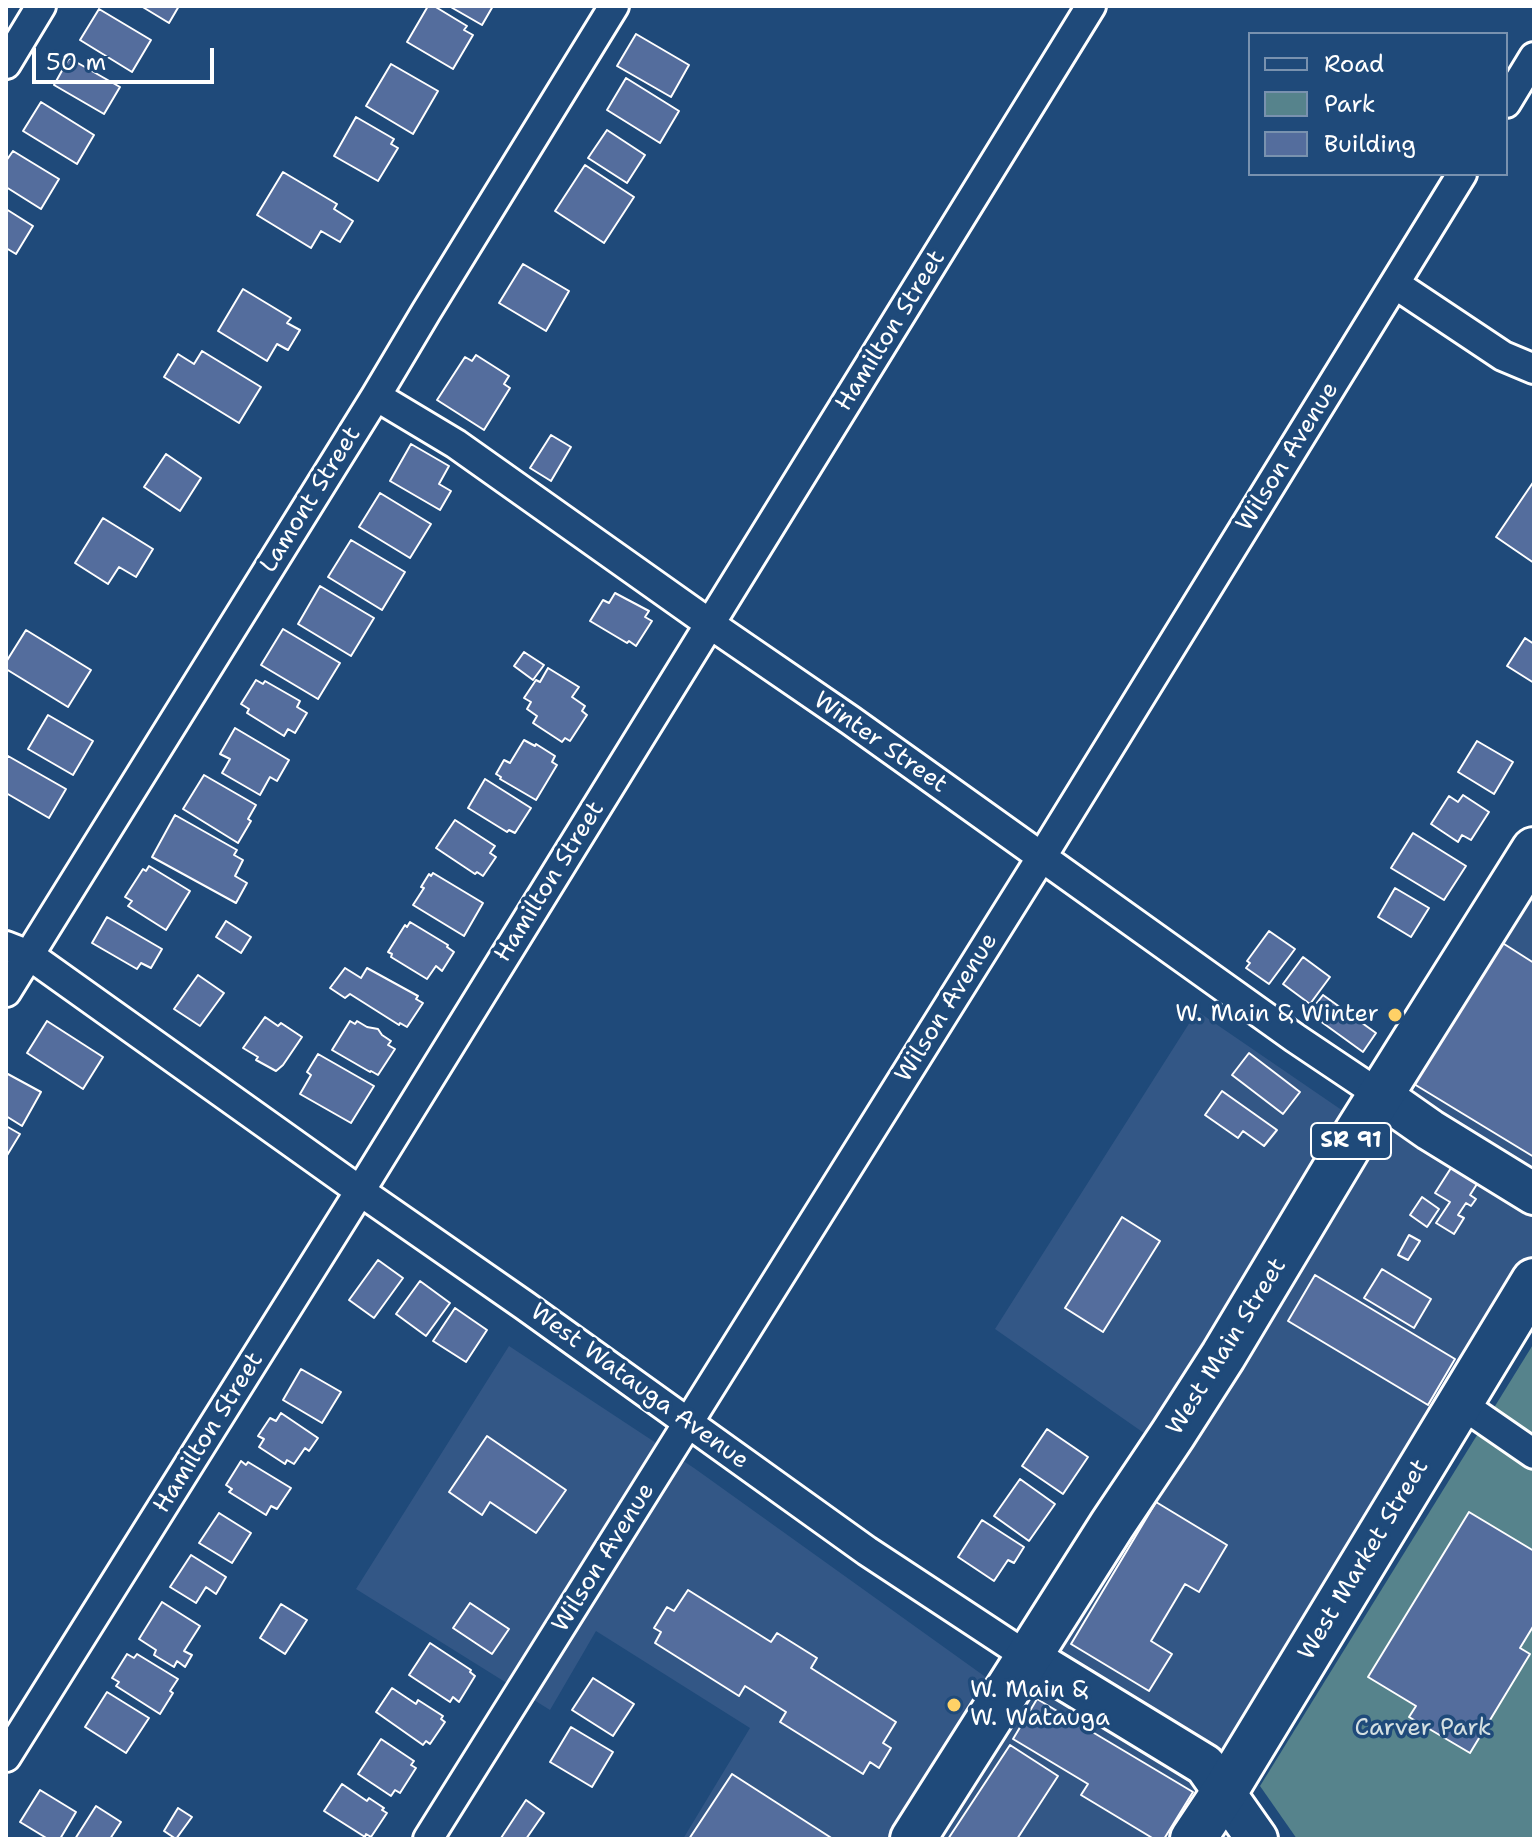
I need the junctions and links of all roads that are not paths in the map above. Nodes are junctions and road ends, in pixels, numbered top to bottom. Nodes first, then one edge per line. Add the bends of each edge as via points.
1 (41, 6) edge
2 (614, 6) edge
3 (1091, 6) edge
4 (1534, 57) edge
5 (6, 64) edge
6 (1508, 100) edge
7 (1461, 176) edge
8 (1395, 284) junction
9 (1534, 369) edge
10 (376, 396) junction
11 (710, 624) junction
12 (1534, 850) edge
13 (1041, 858) junction
14 (18, 950) edge
15 (6, 992) edge
16 (1380, 1095) junction
17 (360, 1191) junction
18 (1534, 1194) edge
19 (1534, 1281) edge
20 (1460, 1403) junction
21 (688, 1422) junction
22 (1534, 1454) edge
23 (1028, 1657) junction
24 (6, 1757) edge
25 (1225, 1791) junction
26 (428, 1839) edge
27 (913, 1839) edge
28 (1193, 1839) edge
29 (1257, 1839) edge

1 - 5 street
2 - 10 street, Lamont Street
3 - 11 street, Hamilton Street
4 - 6 street
7 - 8 street, Wilson Avenue
8 - 9 street via 1503,356
8 - 13 street, Wilson Avenue
10 - 11 street, Winter Street via 456,444
10 - 14 street, Lamont Street
11 - 13 street, Winter Street
11 - 17 street, Hamilton Street
12 - 16 main road, West Main Street / SR 91
13 - 16 street, Winter Street
13 - 21 street, Wilson Avenue
14 - 15 street, Lamont Street
14 - 17 street, West Watauga Avenue
16 - 18 main road
16 - 23 main road, West Main Street / SR 91 via 1223,1356
17 - 21 street, West Watauga Avenue
17 - 24 street, Hamilton Street
19 - 20 main road, West Market Street
20 - 22 street
20 - 25 main road, West Market Street
21 - 23 street, West Watauga Avenue via 867,1551
21 - 26 street, Wilson Avenue
23 - 25 main road, West Watauga Avenue via 1205,1765
23 - 27 main road, West Main Street / SR 91
25 - 28 main road, West Market Street
25 - 29 main road, West Watauga Avenue

